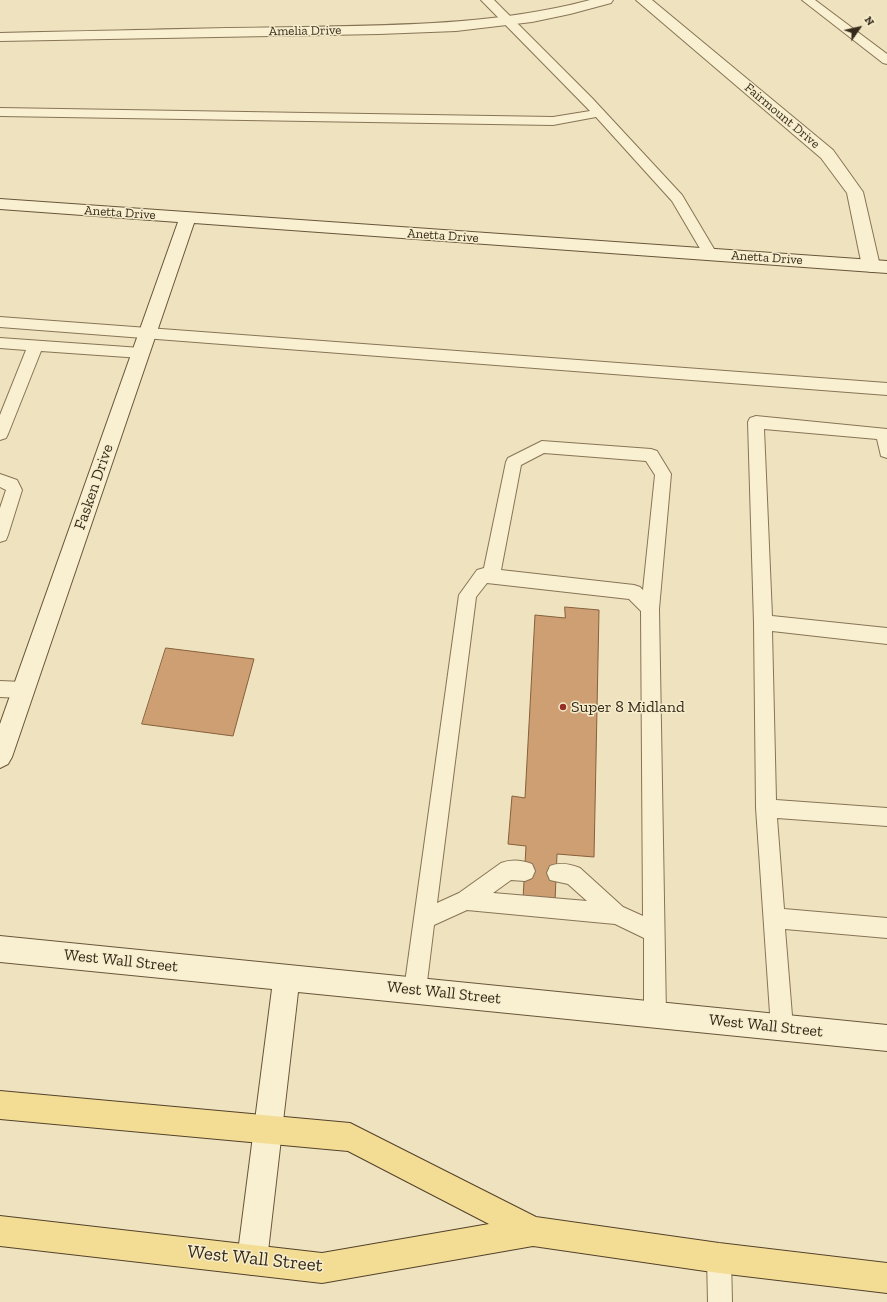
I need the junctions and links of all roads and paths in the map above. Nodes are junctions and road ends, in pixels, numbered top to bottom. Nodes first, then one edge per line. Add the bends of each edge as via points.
1 (487, 0) edge
2 (606, 0) edge
3 (643, 0) edge
4 (808, 0) edge
5 (508, 22) junction
6 (0, 37) edge
7 (887, 60) edge
8 (0, 112) edge
9 (599, 112) junction
10 (0, 204) edge
11 (188, 217) junction
12 (710, 254) junction
13 (879, 266) edge
14 (0, 322) edge
15 (0, 343) edge
16 (144, 344) junction
17 (36, 345) junction
18 (887, 389) edge
19 (0, 434) edge
20 (887, 452) edge
21 (0, 480) edge
22 (0, 535) edge
23 (490, 576) junction
24 (650, 609) junction
25 (763, 622) junction
26 (887, 636) edge
27 (0, 689) edge
28 (23, 690) junction
29 (0, 757) edge
30 (766, 808) junction
31 (887, 817) edge
32 (525, 871) dead end
33 (557, 873) dead end
34 (466, 900) junction
35 (616, 914) junction
36 (425, 918) junction
37 (774, 918) junction
38 (887, 928) edge
39 (654, 932) junction
40 (0, 949) edge
41 (287, 977) junction
42 (415, 990) junction
43 (655, 1015) junction
44 (782, 1028) junction
45 (887, 1038) edge
46 (0, 1105) edge
47 (267, 1129) junction
48 (533, 1230) junction
49 (0, 1231) edge
50 (719, 1258) junction
51 (252, 1260) junction
52 (887, 1278) edge
53 (720, 1302) edge

1 - 5 lane
2 - 5 street, Amelia Drive via 582,8
3 - 13 street, Fairmount Drive via 827,154 855,192
4 - 7 lane
5 - 6 street, Amelia Drive via 379,30
5 - 9 lane
8 - 9 lane via 553,121
9 - 12 lane via 677,198
10 - 11 street, Anetta Drive
11 - 12 street, Anetta Drive
11 - 16 street, Fasken Drive
12 - 13 street, Anetta Drive
14 - 16 lane
15 - 17 lane
16 - 17 lane
16 - 18 lane
16 - 28 street, Fasken Drive
17 - 19 lane
20 - 25 lane via 884,434 756,422
21 - 22 lane via 11,484 14,490
23 - 24 lane via 634,592
23 - 24 lane via 514,462 542,447 651,455 663,474
23 - 36 lane via 483,575 468,595
24 - 39 lane
25 - 26 lane
25 - 30 lane
27 - 28 lane
28 - 29 street, Fasken Drive
30 - 31 lane
30 - 37 lane
32 - 34 lane via 508,870
33 - 35 lane via 573,875
34 - 35 lane
34 - 36 lane
35 - 39 lane
36 - 42 lane
37 - 38 lane
37 - 44 lane
39 - 43 lane
40 - 41 street, West Wall Street
41 - 42 street, West Wall Street
41 - 47 street
42 - 43 street, West Wall Street
43 - 44 street, West Wall Street
44 - 45 street, West Wall Street
46 - 47 main road, West Wall Street
47 - 48 main road, West Wall Street via 350,1137
47 - 51 street
48 - 50 main road, West Wall Street
48 - 51 main road, West Wall Street via 322,1268
49 - 51 main road, West Wall Street
50 - 52 main road, West Wall Street
50 - 53 lane

